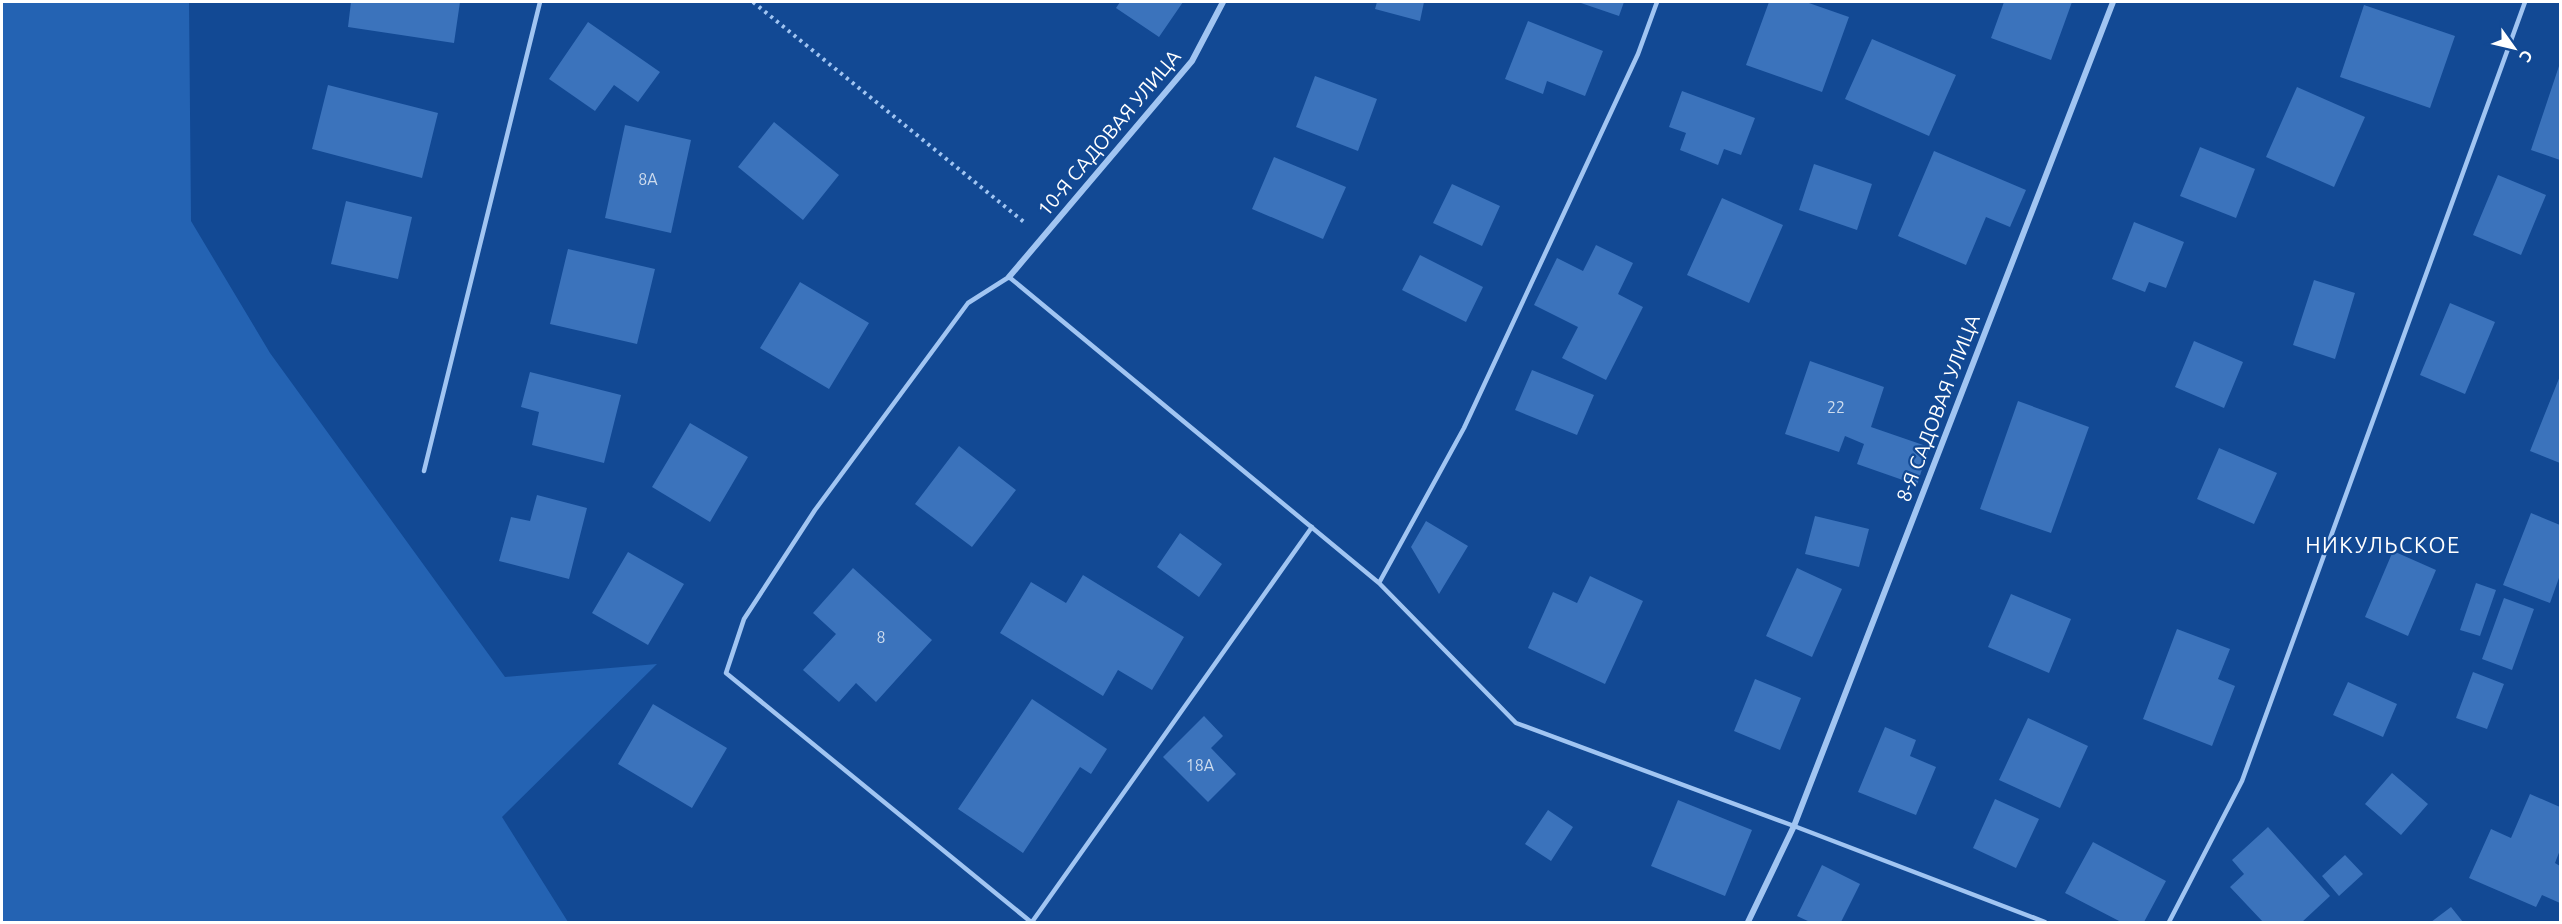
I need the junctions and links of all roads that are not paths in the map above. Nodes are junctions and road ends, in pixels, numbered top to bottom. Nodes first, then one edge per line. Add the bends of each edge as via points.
1 (540, 2) edge
2 (1223, 2) edge
3 (1657, 2) edge
4 (2113, 2) edge
5 (2525, 2) edge
6 (1009, 276) junction
7 (424, 471) dead end
8 (1312, 527) junction
9 (1379, 583) junction
10 (1794, 825) junction
11 (1032, 922) edge
12 (1748, 922) edge
13 (2045, 922) edge
14 (2169, 922) edge

1 - 7 lane
2 - 6 street, 10-Я САДОВАЯ УЛИЦА via 1192,61
3 - 9 lane via 1638,54 1464,428
4 - 10 street, 8-Я САДОВАЯ УЛИЦА
5 - 14 lane via 2242,781
6 - 8 lane
6 - 11 lane via 968,303 815,510 744,620 726,673
8 - 9 lane
8 - 11 lane
9 - 10 lane via 1516,723
10 - 12 street, 8-Я САДОВАЯ УЛИЦА
10 - 13 lane

